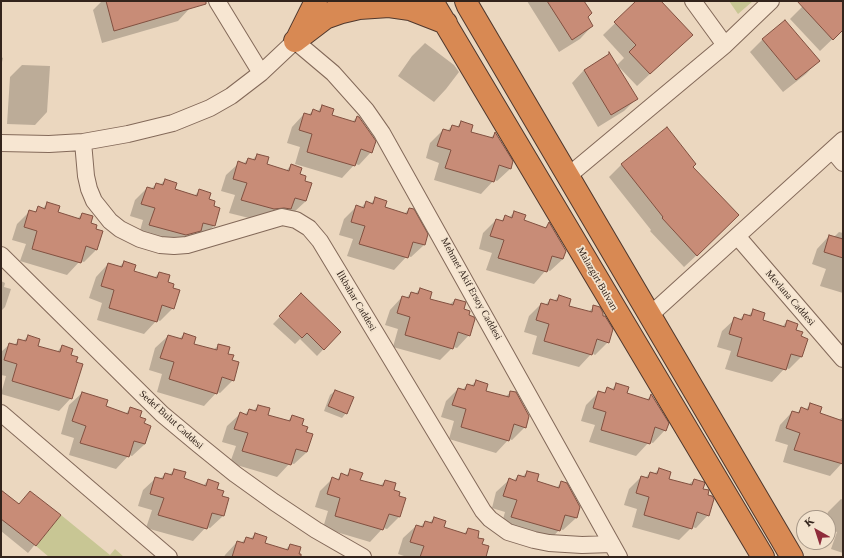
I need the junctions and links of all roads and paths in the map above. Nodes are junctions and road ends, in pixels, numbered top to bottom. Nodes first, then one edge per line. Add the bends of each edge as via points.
1 (217, 1) edge
2 (347, 1) edge
3 (432, 1) edge
4 (466, 1) edge
5 (693, 1) edge
6 (772, 1) edge
7 (320, 10) edge
8 (446, 23) junction
9 (295, 41) junction
10 (724, 45) junction
11 (261, 74) junction
12 (1, 142) edge
13 (83, 142) junction
14 (837, 145) edge
15 (843, 163) edge
16 (568, 176) junction
17 (736, 236) junction
18 (1, 256) edge
19 (650, 316) junction
20 (843, 359) edge
21 (1, 413) edge
22 (616, 550) edge
23 (169, 557) edge
24 (363, 557) edge
25 (763, 557) edge
26 (792, 557) edge

1 - 11 street
2 - 7 highway
3 - 8 highway, Malazgirt Bulvarı
4 - 16 highway
5 - 10 street
6 - 10 street
7 - 8 highway via 342,12 389,6 410,9
7 - 9 highway
8 - 25 highway, Malazgirt Bulvarı
9 - 11 street
9 - 22 street, Mehmet Akif Ersoy Caddesi via 333,73 366,110 382,133
10 - 16 street
11 - 13 street via 231,96 187,118 128,134
12 - 13 street
13 - 22 street, İlkbahar Caddesi via 86,176 94,201 110,221 140,239 160,245 187,245 282,217 296,220 309,228 320,240 490,519 508,532 534,540
14 - 15 street
14 - 17 street
16 - 19 highway
17 - 19 street
17 - 20 street, Mevlana Caddesi
18 - 24 street, Sedef Bulut Caddesi via 162,414 198,444 274,502
19 - 26 highway
21 - 23 street

